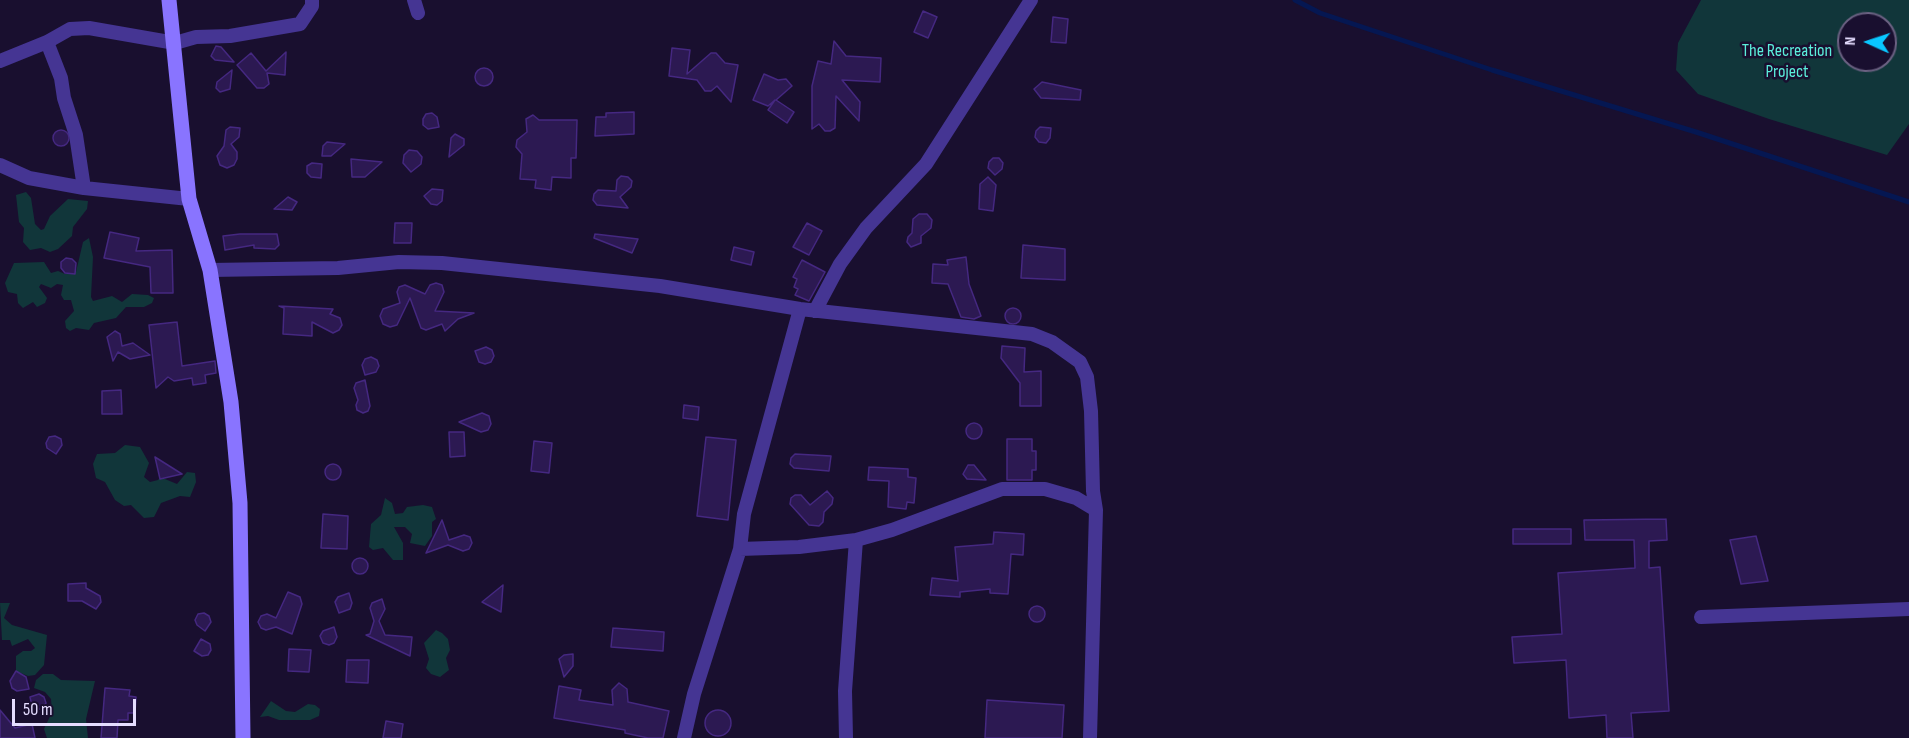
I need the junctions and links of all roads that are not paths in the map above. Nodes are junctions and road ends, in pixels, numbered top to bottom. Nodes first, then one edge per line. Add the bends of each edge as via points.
1 (169, 0) edge
2 (312, 0) edge
3 (1031, 0) edge
4 (46, 42) junction
5 (175, 43) junction
6 (0, 61) edge
7 (0, 165) edge
8 (84, 188) junction
9 (189, 199) junction
10 (210, 270) junction
11 (800, 309) junction
12 (815, 311) junction
13 (1096, 510) junction
14 (856, 540) junction
15 (740, 549) junction
16 (1909, 609) edge
17 (1701, 617) dead end
18 (243, 738) edge
19 (684, 738) edge
20 (846, 738) edge
21 (1090, 738) edge

1 - 5 street
2 - 5 street via 300,24
3 - 12 street via 926,164 866,228 840,264
4 - 5 street via 70,29 89,28
4 - 6 street
4 - 8 street via 61,78 76,135
5 - 9 street
7 - 8 street via 29,177
8 - 9 street
9 - 10 street
10 - 11 street via 442,263 649,285
10 - 18 street via 231,402 240,503
11 - 12 street
11 - 15 street via 744,514
12 - 13 street via 1032,334 1066,351 1080,362 1087,376
13 - 14 street via 1076,498 1045,489 1002,489
13 - 21 street
14 - 15 street
14 - 20 street via 845,692
15 - 19 street
16 - 17 street

